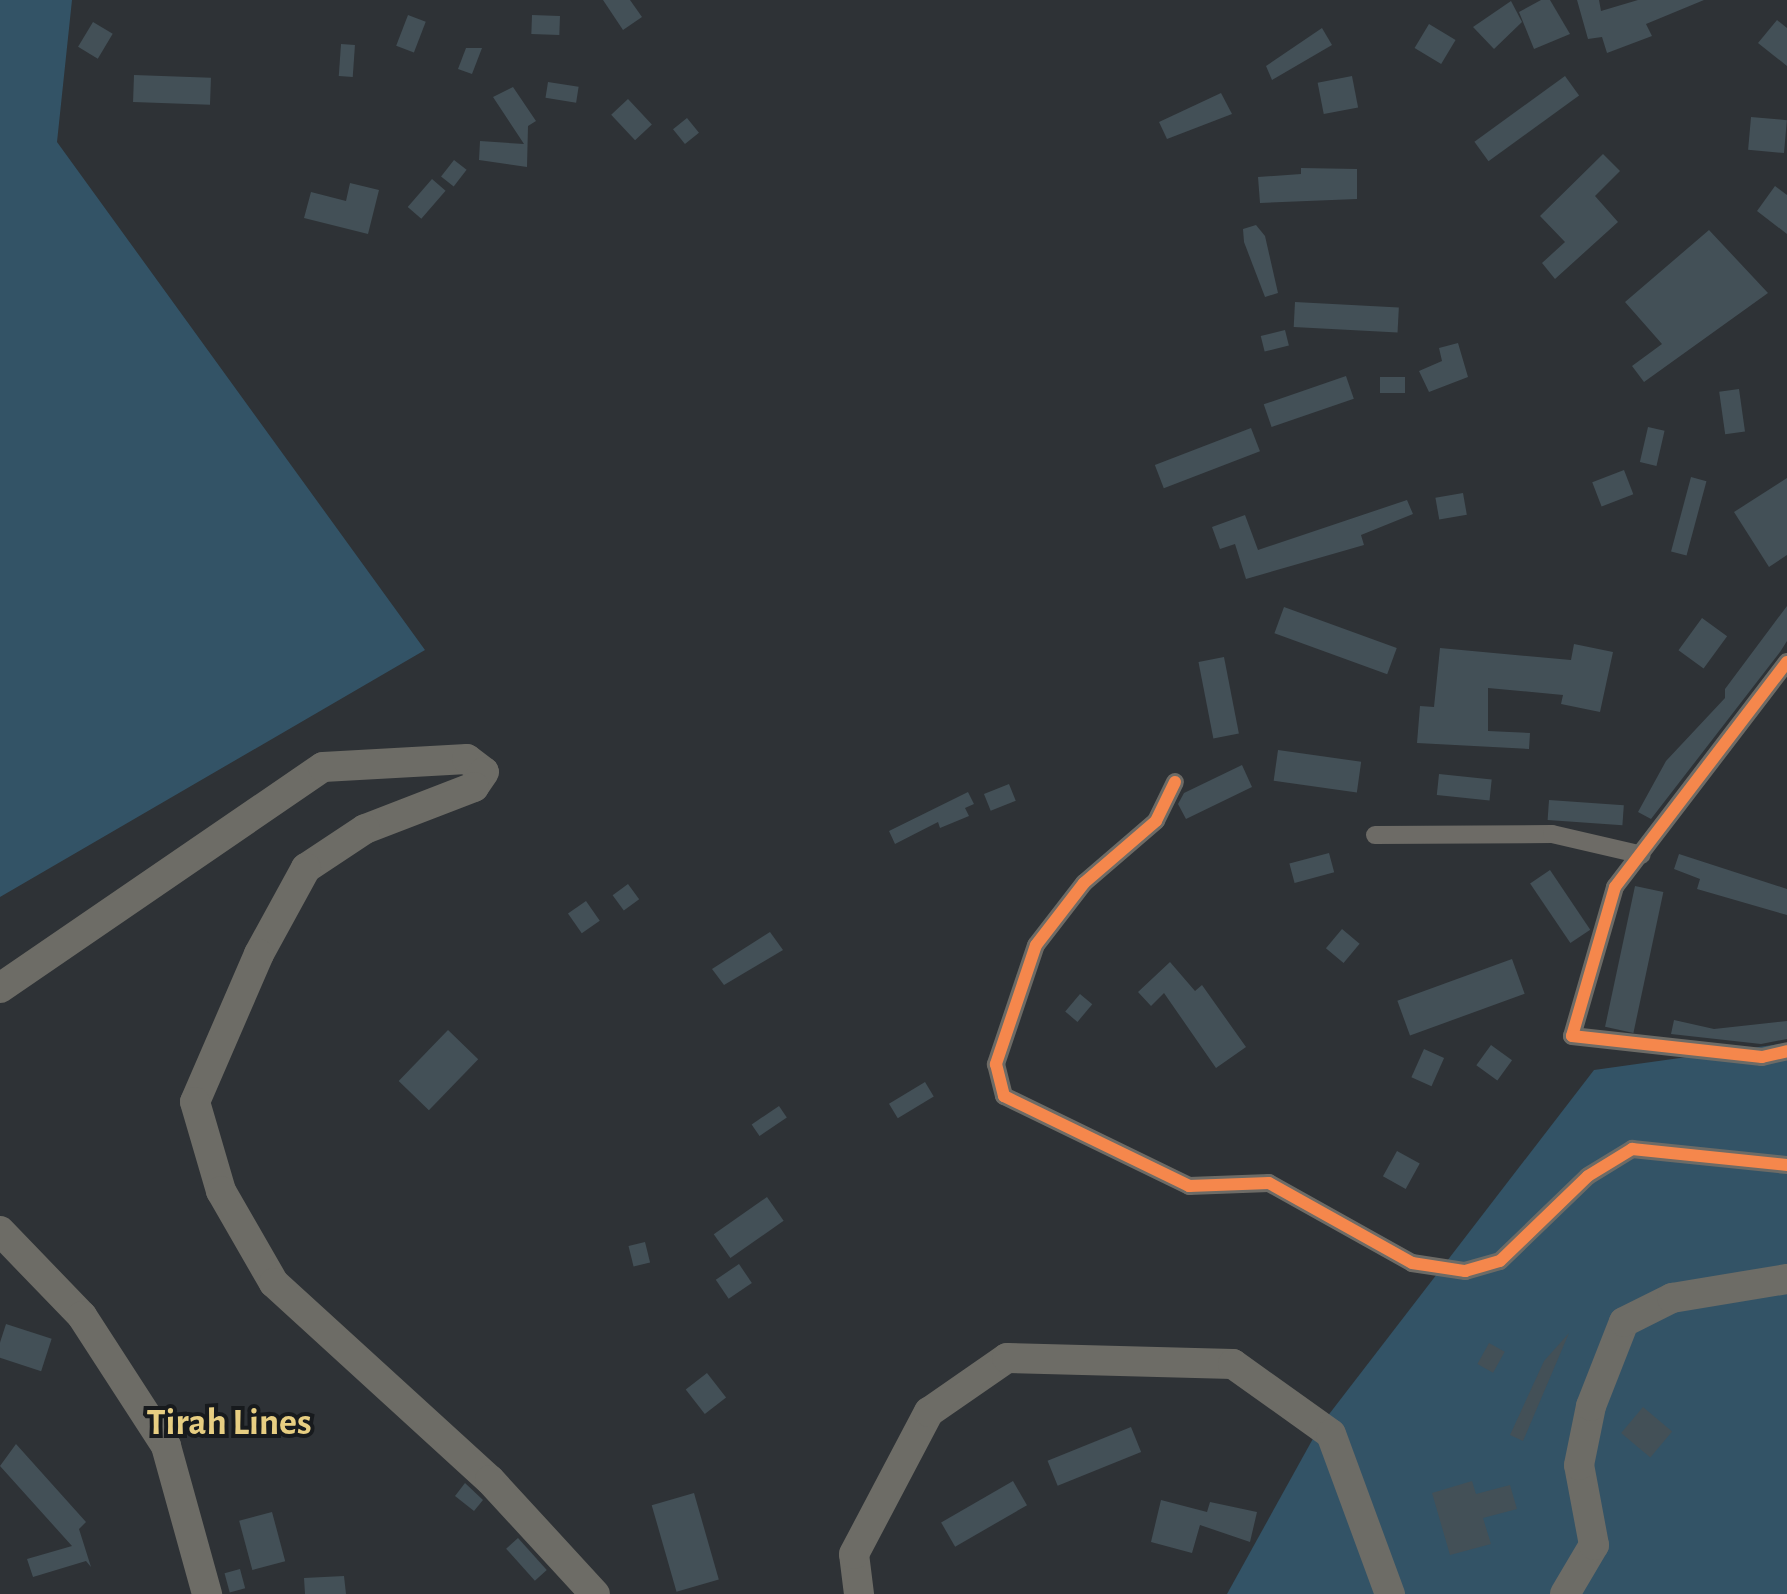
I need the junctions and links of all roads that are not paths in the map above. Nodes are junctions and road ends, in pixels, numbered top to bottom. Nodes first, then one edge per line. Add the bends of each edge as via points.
1 (1787, 662) edge
2 (1174, 782) dead end
3 (1375, 835) dead end
4 (1642, 855) junction
5 (0, 988) edge
6 (1787, 1051) edge
7 (1787, 1165) edge
8 (0, 1230) edge
9 (1787, 1279) edge
10 (207, 1594) edge
11 (594, 1594) edge
12 (859, 1594) edge
13 (1390, 1594) edge
14 (1565, 1594) edge

1 - 4 street
2 - 7 street via 1156,821 1084,883 1036,945 996,1064 1004,1096 1189,1186 1269,1183 1412,1263 1465,1271 1500,1261 1588,1176 1632,1148
3 - 4 street via 1552,834
4 - 6 street via 1614,887 1572,1036 1762,1057
5 - 11 main road via 323,767 467,759 484,772 474,787 365,829 306,868 259,954 195,1102 221,1190 274,1282 490,1480
8 - 10 main road via 82,1316 166,1446
9 - 14 main road via 1672,1298 1624,1322 1591,1406 1579,1465 1594,1545
12 - 13 main road via 854,1554 929,1412 1007,1358 1233,1364 1331,1434

